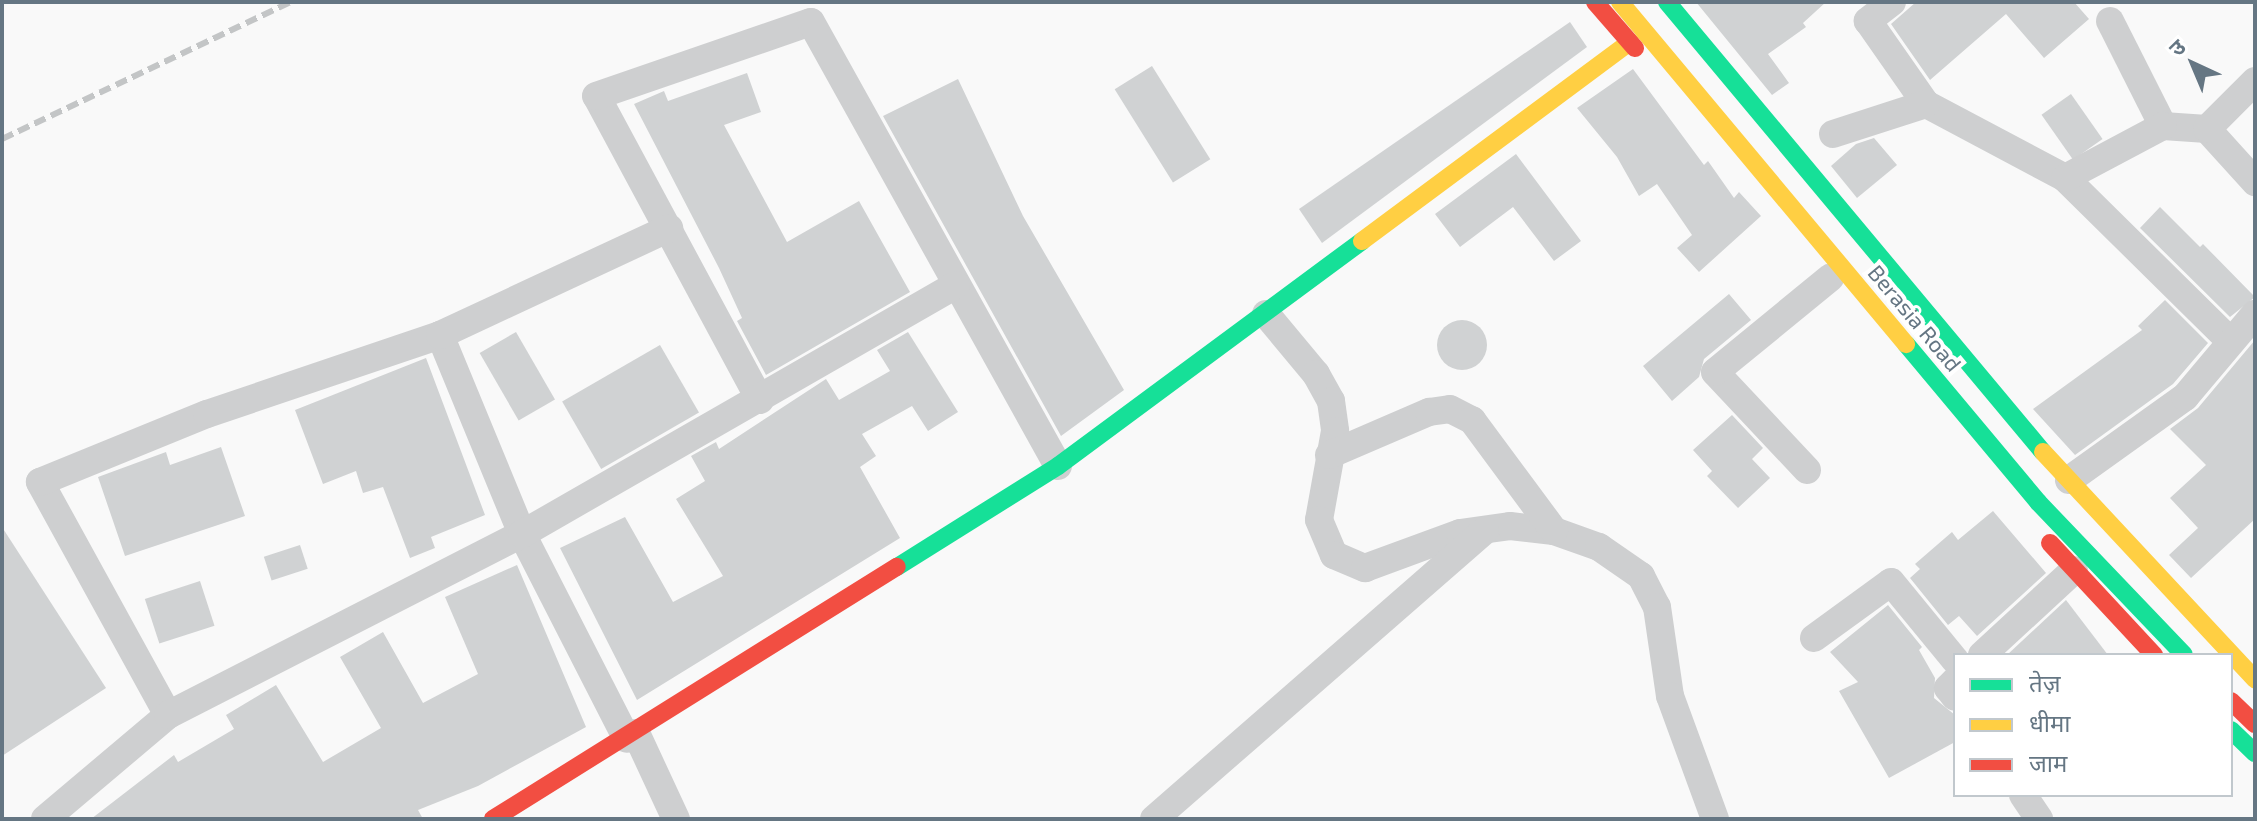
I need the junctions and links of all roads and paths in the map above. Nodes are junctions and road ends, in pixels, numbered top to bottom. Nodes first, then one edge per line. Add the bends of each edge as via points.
1 (1595, 2) edge
2 (1620, 2) edge
3 (1667, 2) edge
4 (1892, 2) edge
5 (2110, 21) dead end
6 (1630, 42) junction
7 (2255, 81) edge
8 (1926, 104) junction
9 (2163, 126) junction
10 (2207, 129) junction
11 (1833, 134) dead end
12 (2065, 178) junction
13 (2255, 182) edge
14 (669, 228) junction
15 (1830, 278) junction
16 (956, 285) junction
17 (1266, 314) junction
18 (2255, 314) edge
19 (440, 335) junction
20 (2229, 340) junction
21 (760, 400) junction
22 (1329, 455) junction
23 (1058, 466) junction
24 (1807, 470) dead end
25 (2069, 480) junction
26 (1486, 529) junction
27 (1554, 531) junction
28 (522, 534) junction
29 (2074, 570) junction
30 (1814, 638) dead end
31 (1984, 653) edge
32 (2152, 653) edge
33 (2182, 653) edge
34 (2231, 653) edge
35 (2233, 655) edge
36 (1953, 658) edge
37 (2255, 679) edge
38 (2233, 703) edge
39 (168, 715) junction
40 (2255, 724) edge
41 (2233, 732) edge
42 (631, 736) junction
43 (2255, 753) edge
44 (2024, 797) edge
45 (1172, 814) edge
46 (45, 819) edge
47 (493, 819) edge
48 (676, 819) edge
49 (1715, 819) edge
50 (2039, 819) edge

1 - 6 street
2 - 33 street, Berasia Road via 2038,502
3 - 25 street via 1979,381
4 - 8 street via 1868,21
5 - 9 street
6 - 15 street
6 - 17 street
7 - 10 street
8 - 11 street
8 - 12 street
9 - 10 street
9 - 12 street
10 - 13 street
12 - 20 street
14 - 16 street via 596,96 811,22
14 - 19 street
14 - 21 street
15 - 24 street via 1715,372
15 - 29 street
16 - 21 street
16 - 23 street
17 - 22 street via 1316,374 1331,401 1335,431
17 - 23 street
18 - 20 street
19 - 28 street
19 - 39 street via 207,414 40,482
20 - 25 street via 2185,397
21 - 28 street
22 - 26 street via 1319,520 1334,555 1365,568 1460,533
22 - 27 street via 1429,412 1450,409 1472,420
23 - 42 street
25 - 34 street
26 - 27 street
26 - 45 street
27 - 49 street via 1599,547 1641,576 1657,607 1670,696
28 - 39 street
28 - 42 street
29 - 31 street
29 - 32 street
30 - 36 street via 1891,582
35 - 37 street
38 - 40 street
39 - 46 street
41 - 43 street
42 - 47 street
42 - 48 street
44 - 50 street

